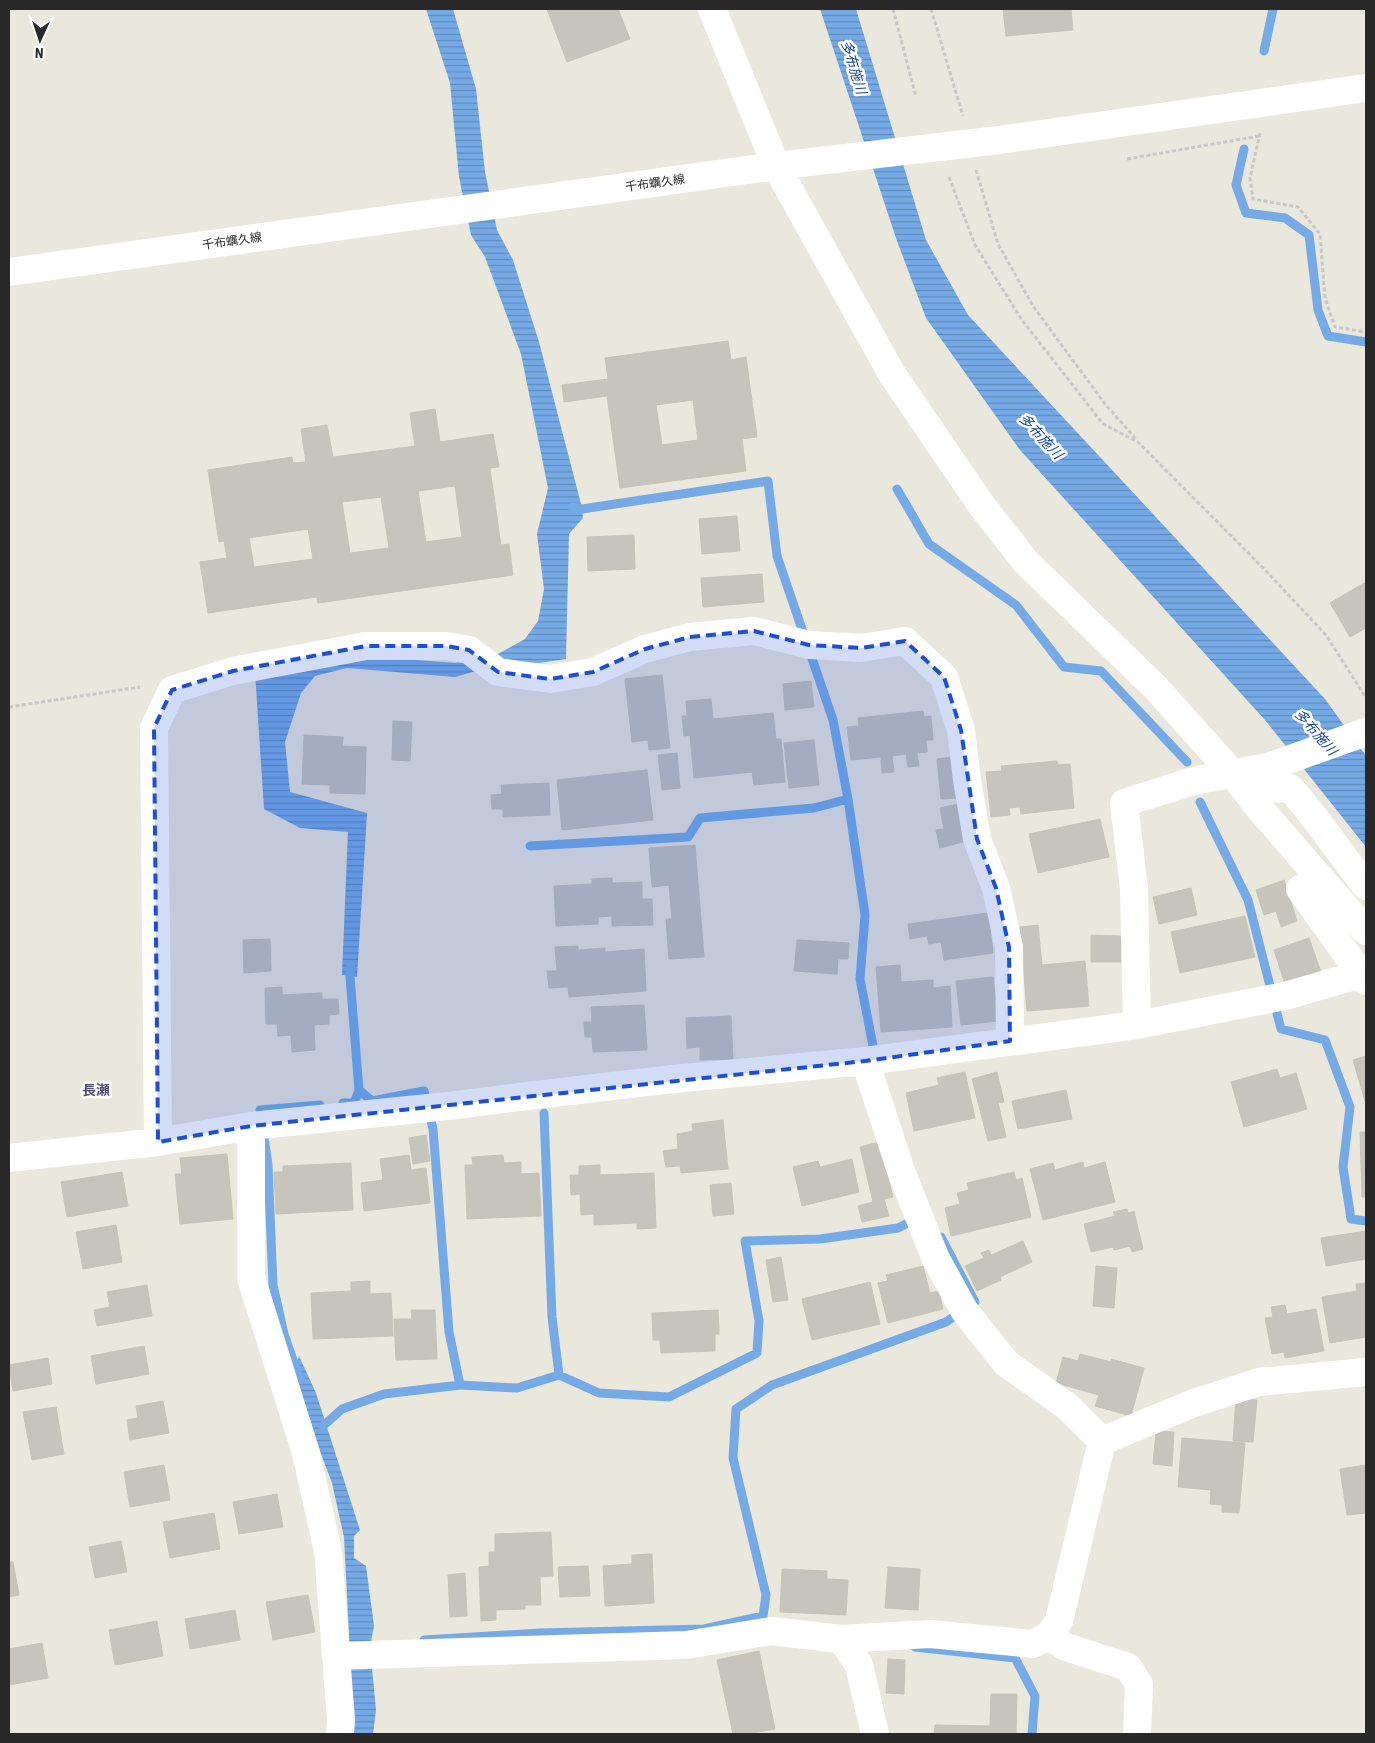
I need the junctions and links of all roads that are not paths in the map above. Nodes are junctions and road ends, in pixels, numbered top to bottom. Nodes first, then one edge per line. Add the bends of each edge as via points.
1 (712, 9) edge
2 (1366, 88) edge
3 (776, 166) junction
4 (9, 272) edge
5 (1366, 732) edge
6 (1232, 773) junction
7 (1251, 797) junction
8 (1320, 878) junction
9 (1366, 886) edge
10 (1366, 931) edge
11 (1363, 977) edge
12 (1137, 1025) junction
13 (1010, 1041) junction
14 (875, 1060) junction
15 (262, 1125) junction
16 (158, 1142) junction
17 (9, 1158) edge
18 (1366, 1372) edge
19 (1102, 1441) junction
20 (1048, 1636) junction
21 (841, 1639) junction
22 (336, 1656) junction
23 (340, 1734) edge
24 (875, 1734) edge
25 (1138, 1734) edge

1 - 3 street
2 - 3 street, 千布蠣久線
3 - 4 street, 千布蠣久線
3 - 6 street via 892,374 982,506 1026,562 1156,688
5 - 6 street via 1268,767
6 - 7 street
6 - 12 street via 1193,781 1124,803 1134,889
7 - 8 street
7 - 9 street via 1267,789 1290,788
8 - 10 street
8 - 11 street via 1300,889
11 - 12 street
12 - 13 street
13 - 14 street
13 - 16 street via 1009,947 996,888 977,839 961,730 944,677 905,641 861,648 810,646 754,632 690,637 645,649 592,672 550,679 498,672 470,650 446,646 366,646 233,671 172,690 154,728
14 - 15 street
14 - 19 street via 901,1170 935,1257 965,1309 1006,1363 1068,1407
15 - 16 street
15 - 22 street via 251,1278 306,1453 328,1551
16 - 17 street
18 - 19 street via 1259,1382 1194,1403
19 - 20 street via 1059,1621
20 - 21 street via 1033,1644 930,1634
20 - 25 street via 1066,1647 1128,1666 1139,1684
21 - 22 street via 770,1631 686,1645
21 - 24 street via 859,1665
22 - 23 street

